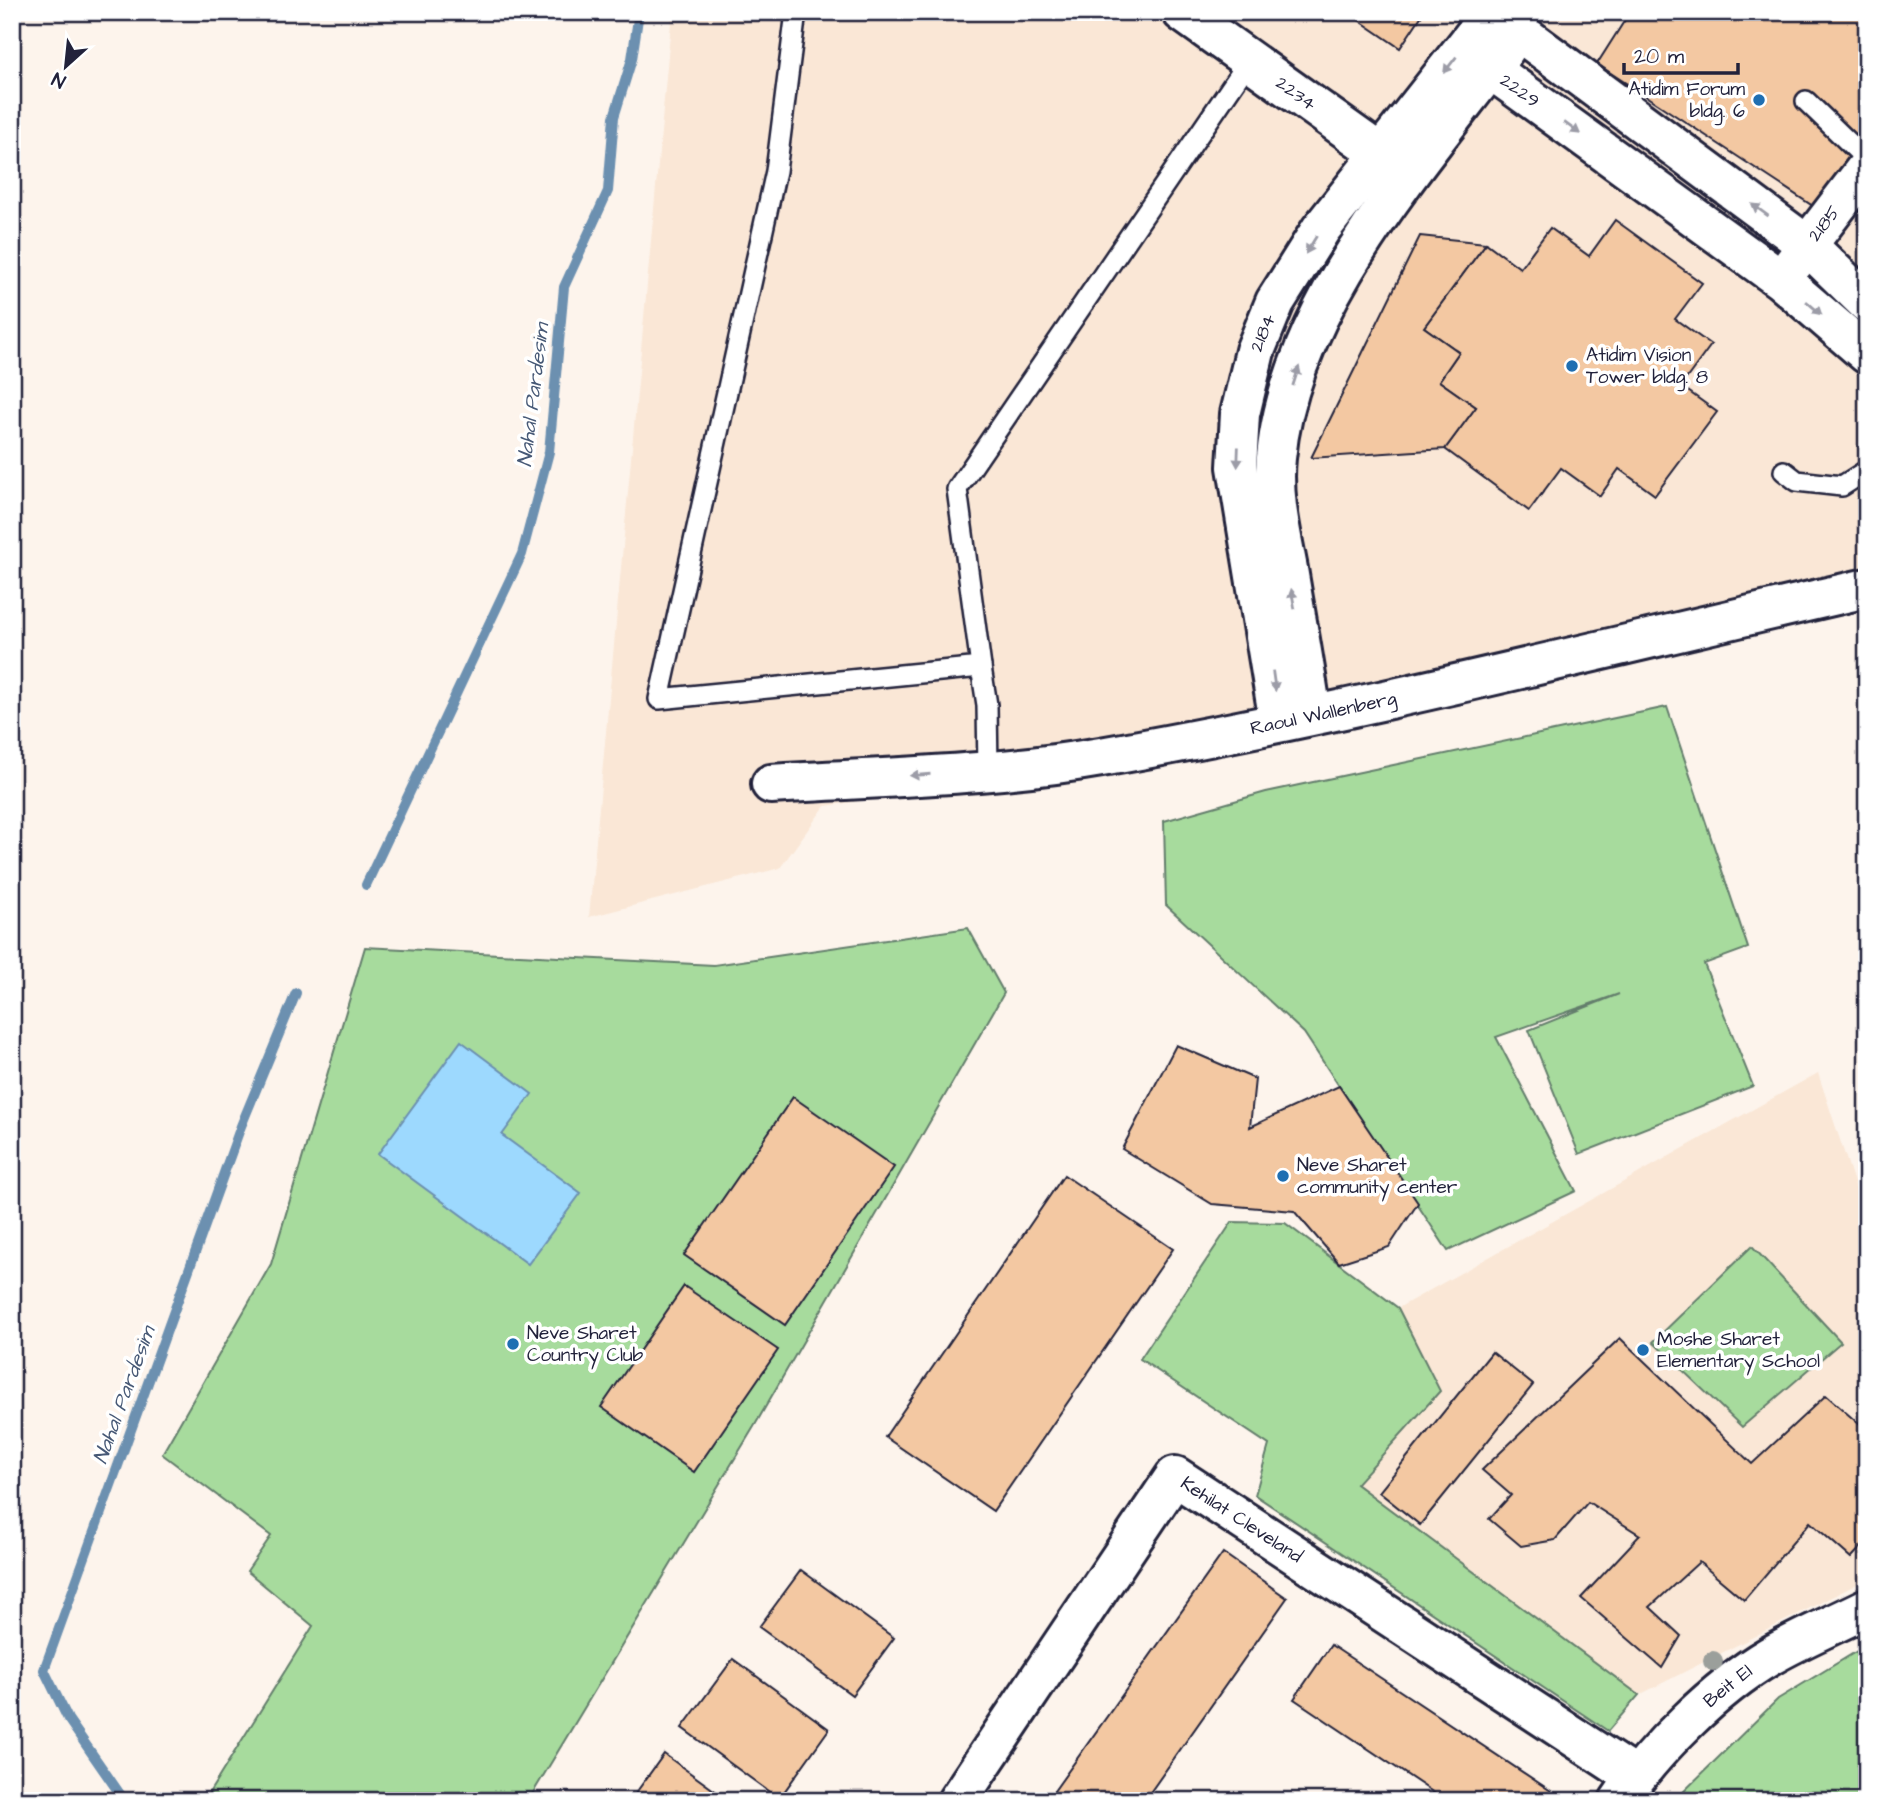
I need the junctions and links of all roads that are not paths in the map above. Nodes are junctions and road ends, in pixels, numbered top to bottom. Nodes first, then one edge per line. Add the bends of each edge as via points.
1 (796, 12) edge
2 (1182, 12) edge
3 (1503, 21) edge
4 (1250, 61) junction
5 (1490, 69) junction
6 (1805, 101) dead end
7 (1381, 154) junction
8 (1867, 160) edge
9 (1867, 167) edge
10 (1411, 176) junction
11 (1807, 245) junction
12 (1781, 279) junction
13 (1867, 303) edge
14 (1867, 354) edge
15 (1867, 470) edge
16 (1784, 471) dead end
17 (1867, 588) edge
18 (981, 667) junction
19 (1295, 718) junction
20 (988, 770) junction
21 (771, 784) dead end
22 (1867, 1608) edge
23 (1627, 1789) edge
24 (957, 1801) edge

1 - 18 lane via 776,171 659,699
2 - 4 street, 2234
3 - 5 street
3 -> 7 street, 2184
11 -> 3 street
4 - 7 street, 2234
4 - 18 lane via 957,489
5 - 10 street
5 -> 12 street, 2229
6 - 8 lane
7 - 10 street, 2234
7 -> 19 street, 2184 via 1321,229 1276,302 1255,351 1240,414 1237,467
9 - 11 street, 2185
19 -> 10 street via 1276,504 1276,459 1284,412 1307,342 1355,251
11 - 12 street, 2185
11 - 13 street
12 -> 14 street, 2229
15 - 16 lane via 1842,486 1797,481
17 - 19 street, Raoul Wallenberg
18 - 20 lane
19 - 20 street, Raoul Wallenberg via 1098,757
20 -> 21 street, Raoul Wallenberg
22 - 23 street, Beit El via 1770,1656 1713,1698
23 - 24 street, Kehilat Cleveland via 1175,1476

